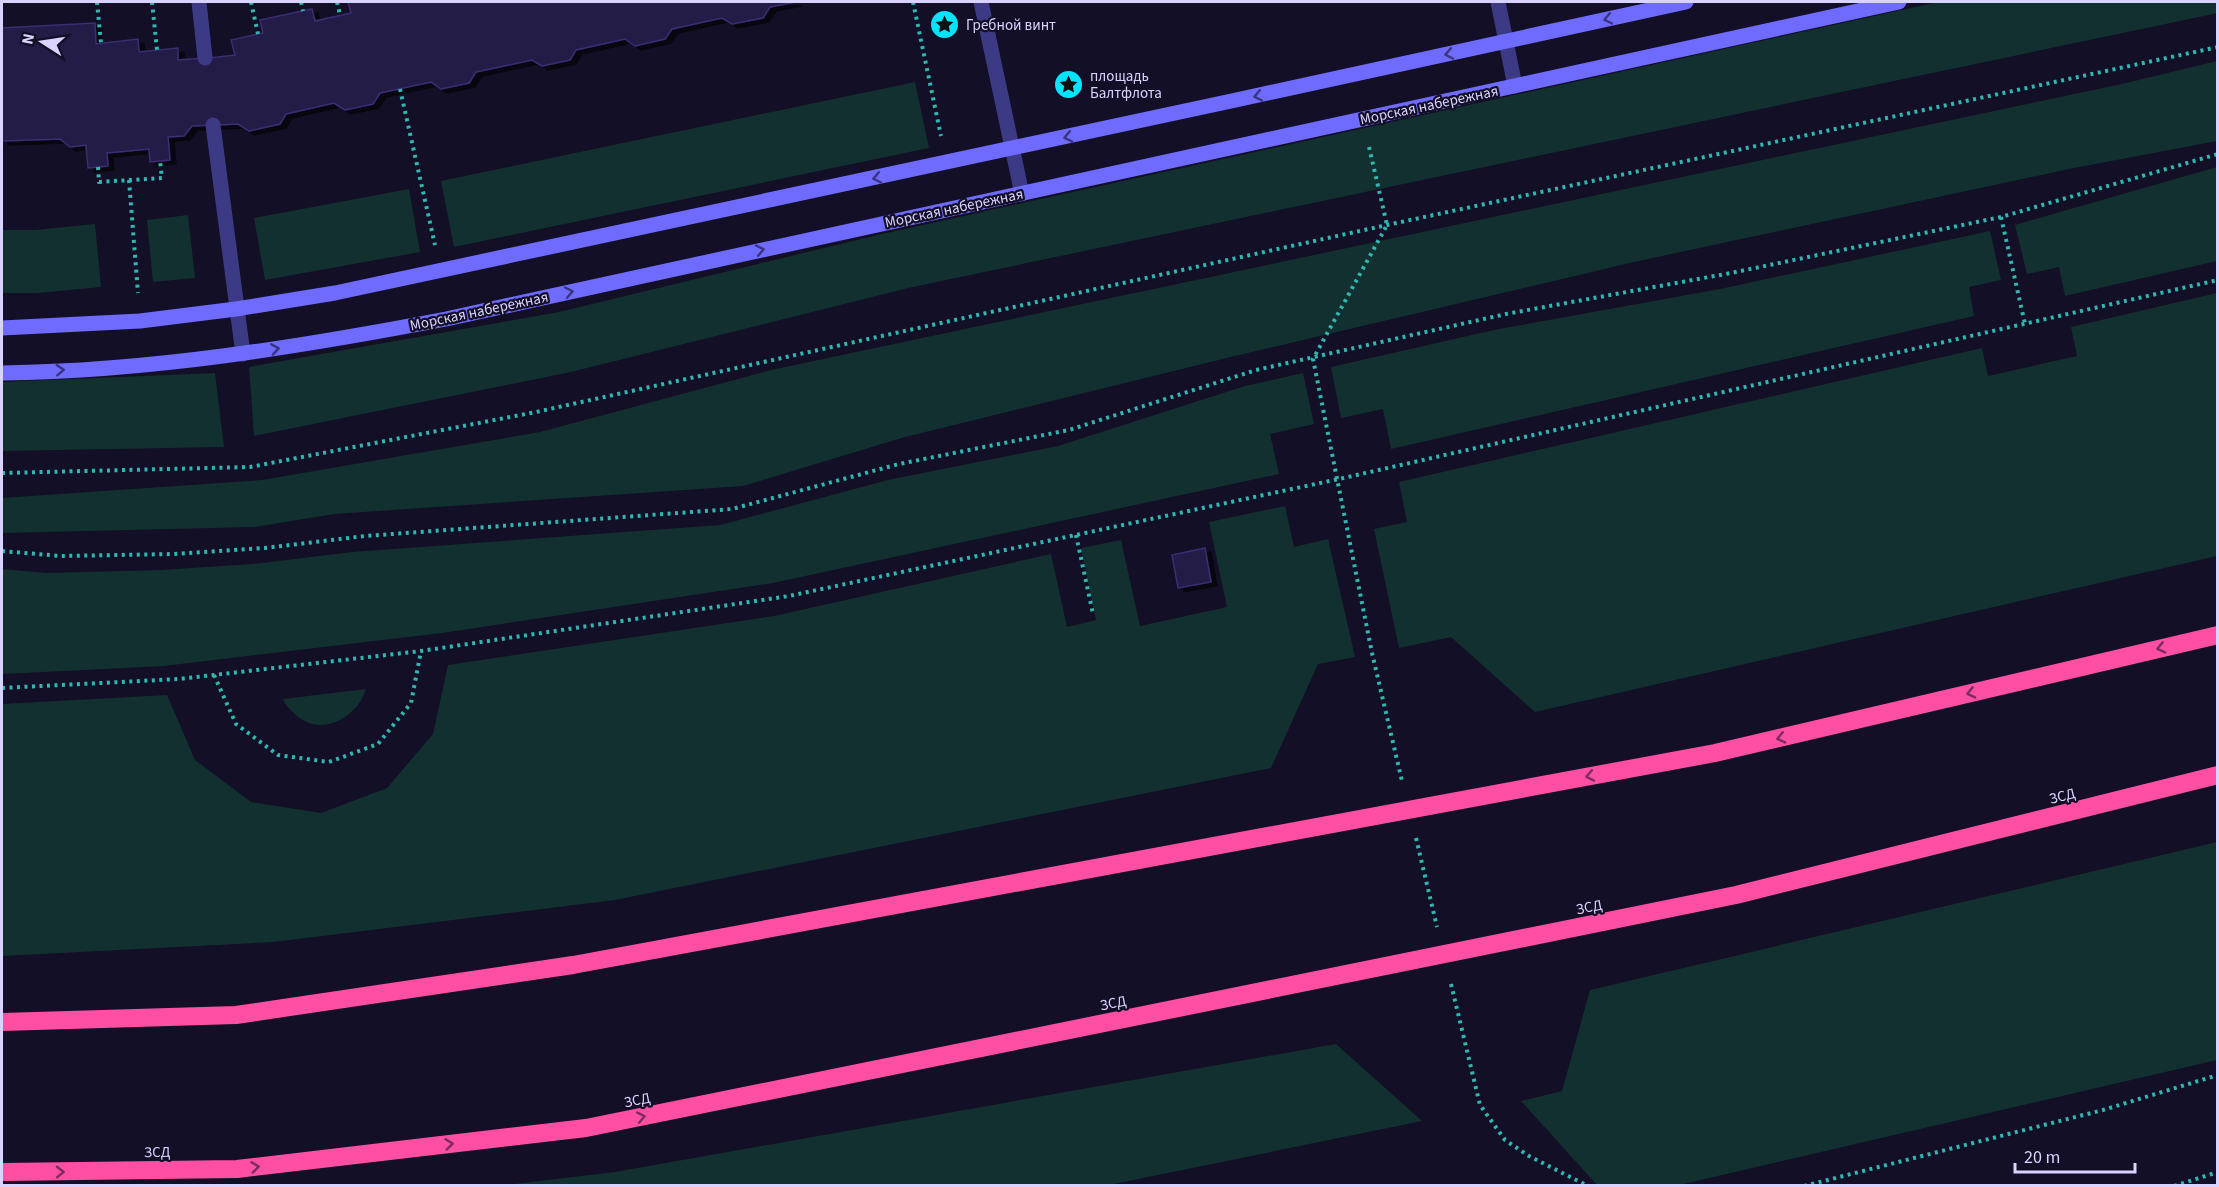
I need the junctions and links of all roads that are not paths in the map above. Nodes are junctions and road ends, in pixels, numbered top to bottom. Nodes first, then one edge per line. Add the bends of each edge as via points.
1 (199, 2) edge
2 (981, 2) edge
3 (1498, 2) edge
4 (1686, 2) edge
5 (1899, 2) edge
6 (1506, 41) junction
7 (206, 58) dead end
8 (1515, 86) junction
9 (213, 125) dead end
10 (1012, 149) junction
11 (1022, 194) junction
12 (236, 309) junction
13 (2, 328) edge
14 (243, 354) junction
15 (2, 373) edge
16 (2217, 635) edge
17 (2217, 775) edge
18 (2, 1022) edge
19 (2, 1173) edge

1 - 7 street
2 - 10 street
3 - 6 street
4 -> 6 street
5 - 8 street, Морская набережная
6 - 8 street
6 -> 10 street
8 - 11 street, Морская набережная
9 - 12 street
10 - 11 street
10 -> 12 street via 441,272
14 -> 11 street, Морская набережная via 446,318
12 - 13 street via 140,321
12 - 14 street
15 -> 14 street, Морская набережная
16 -> 18 highway via 1715,753 573,965 236,1015
19 -> 17 highway, ЗСД via 237,1169 586,1128 1736,895

